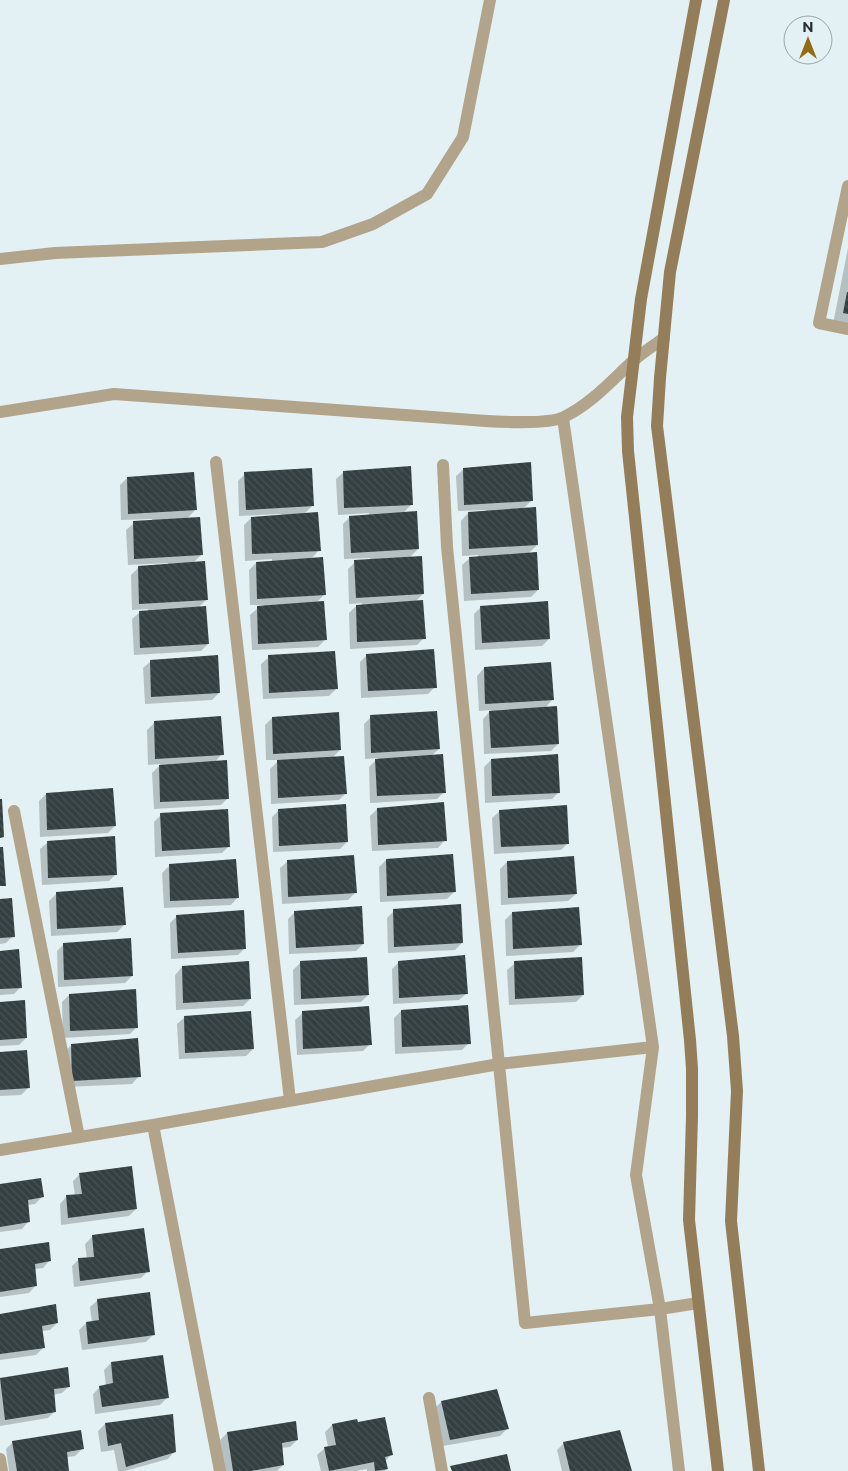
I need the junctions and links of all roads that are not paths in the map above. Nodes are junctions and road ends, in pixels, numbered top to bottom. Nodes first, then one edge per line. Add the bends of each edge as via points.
1 (490, 0) edge
2 (696, 0) edge
3 (724, 0) edge
4 (848, 186) edge
5 (0, 259) edge
6 (848, 329) edge
7 (664, 338) junction
8 (633, 361) junction
9 (0, 412) edge
10 (563, 418) junction
11 (216, 462) dead end
12 (443, 465) dead end
13 (14, 811) dead end
14 (654, 1047) junction
15 (499, 1064) junction
16 (290, 1100) junction
17 (153, 1125) junction
18 (79, 1137) junction
19 (0, 1150) edge
20 (698, 1303) junction
21 (660, 1310) junction
22 (429, 1398) dead end
23 (0, 1459) edge
24 (2, 1471) edge
25 (220, 1471) edge
26 (442, 1471) edge
27 (679, 1471) edge
28 (718, 1471) edge
29 (760, 1471) edge

1 - 5 street via 463,136 427,194 380,220 322,242 55,252
2 - 8 street via 641,298
3 - 7 street via 670,272
4 - 6 street via 819,324
7 - 8 street
7 - 29 street via 657,426 733,1036 737,1091 731,1221
8 - 10 street via 606,388
8 - 20 street via 627,417 628,451 690,1050 689,1220
9 - 10 street via 114,394 487,421 538,422
10 - 14 street
11 - 16 street
12 - 15 street via 447,547
13 - 18 street
14 - 15 street
14 - 21 street via 636,1175
15 - 16 street
15 - 21 street via 525,1324
16 - 17 street
17 - 18 street
17 - 25 street
18 - 19 street
20 - 21 street
20 - 28 street
21 - 27 street
22 - 26 street
23 - 24 street

